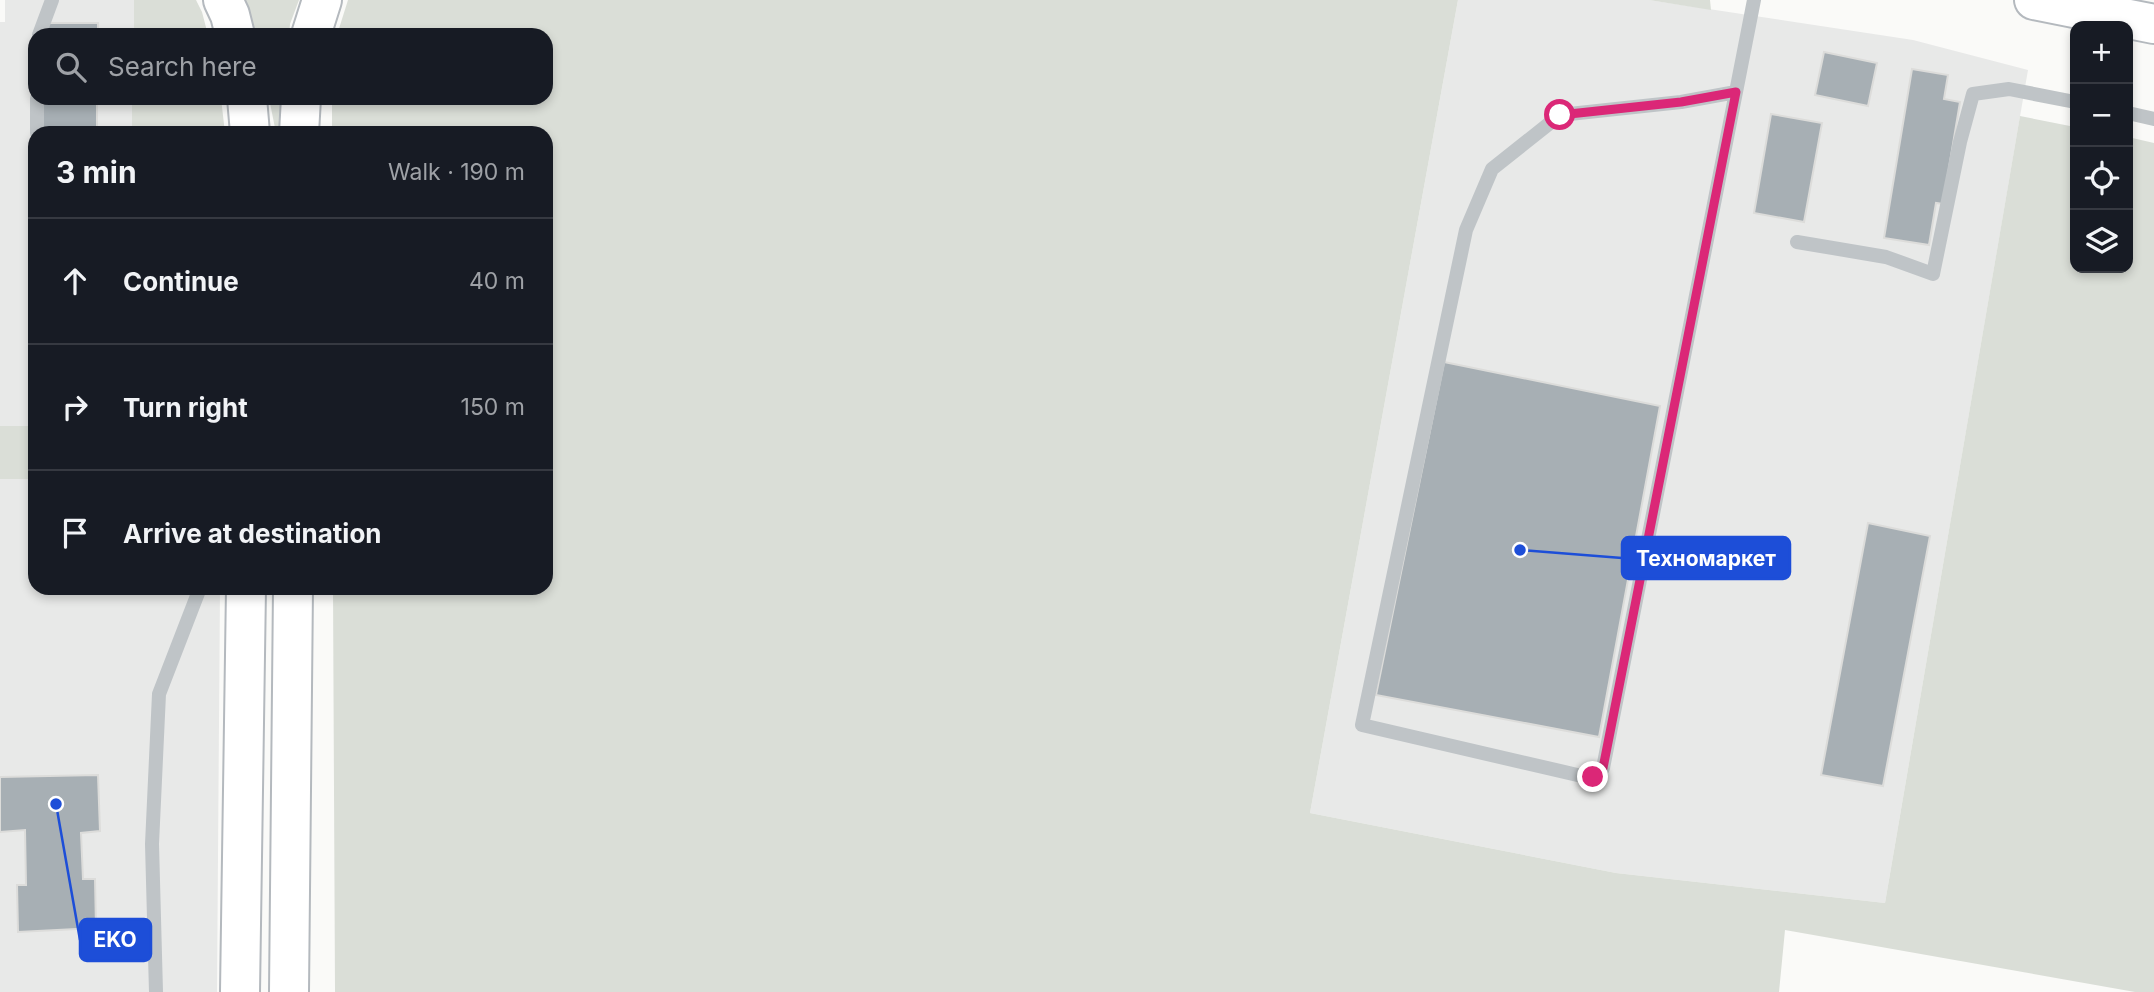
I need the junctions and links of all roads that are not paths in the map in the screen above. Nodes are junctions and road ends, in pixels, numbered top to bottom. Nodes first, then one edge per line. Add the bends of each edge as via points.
1 (52, 0) edge
2 (223, 0) edge
3 (323, 0) edge
4 (1754, 0) edge
5 (2034, 0) edge
6 (2154, 24) edge
7 (42, 28) edge
8 (233, 28) edge
9 (313, 28) edge
10 (1736, 92) junction
11 (2070, 101) edge
12 (37, 105) edge
13 (248, 105) edge
14 (301, 105) edge
15 (2133, 114) edge
16 (2154, 119) edge
17 (37, 126) edge
18 (249, 126) edge
19 (299, 126) edge
20 (1797, 242) dead end
21 (197, 595) edge
22 (246, 595) edge
23 (293, 595) edge
24 (156, 992) edge
25 (240, 992) edge
26 (289, 992) edge

1 - 7 lane
2 - 8 main road
3 - 9 main road
4 - 10 lane
5 - 6 main road
10 - 10 lane via 1560,115 1492,169 1466,230 1362,725 1586,777 1603,768
11 - 20 lane via 2009,89 1973,94 1934,274 1886,257
12 - 17 lane
13 - 18 main road
14 - 19 main road
15 - 16 lane
21 - 24 lane via 159,694 152,844
22 - 25 main road
23 - 26 main road

